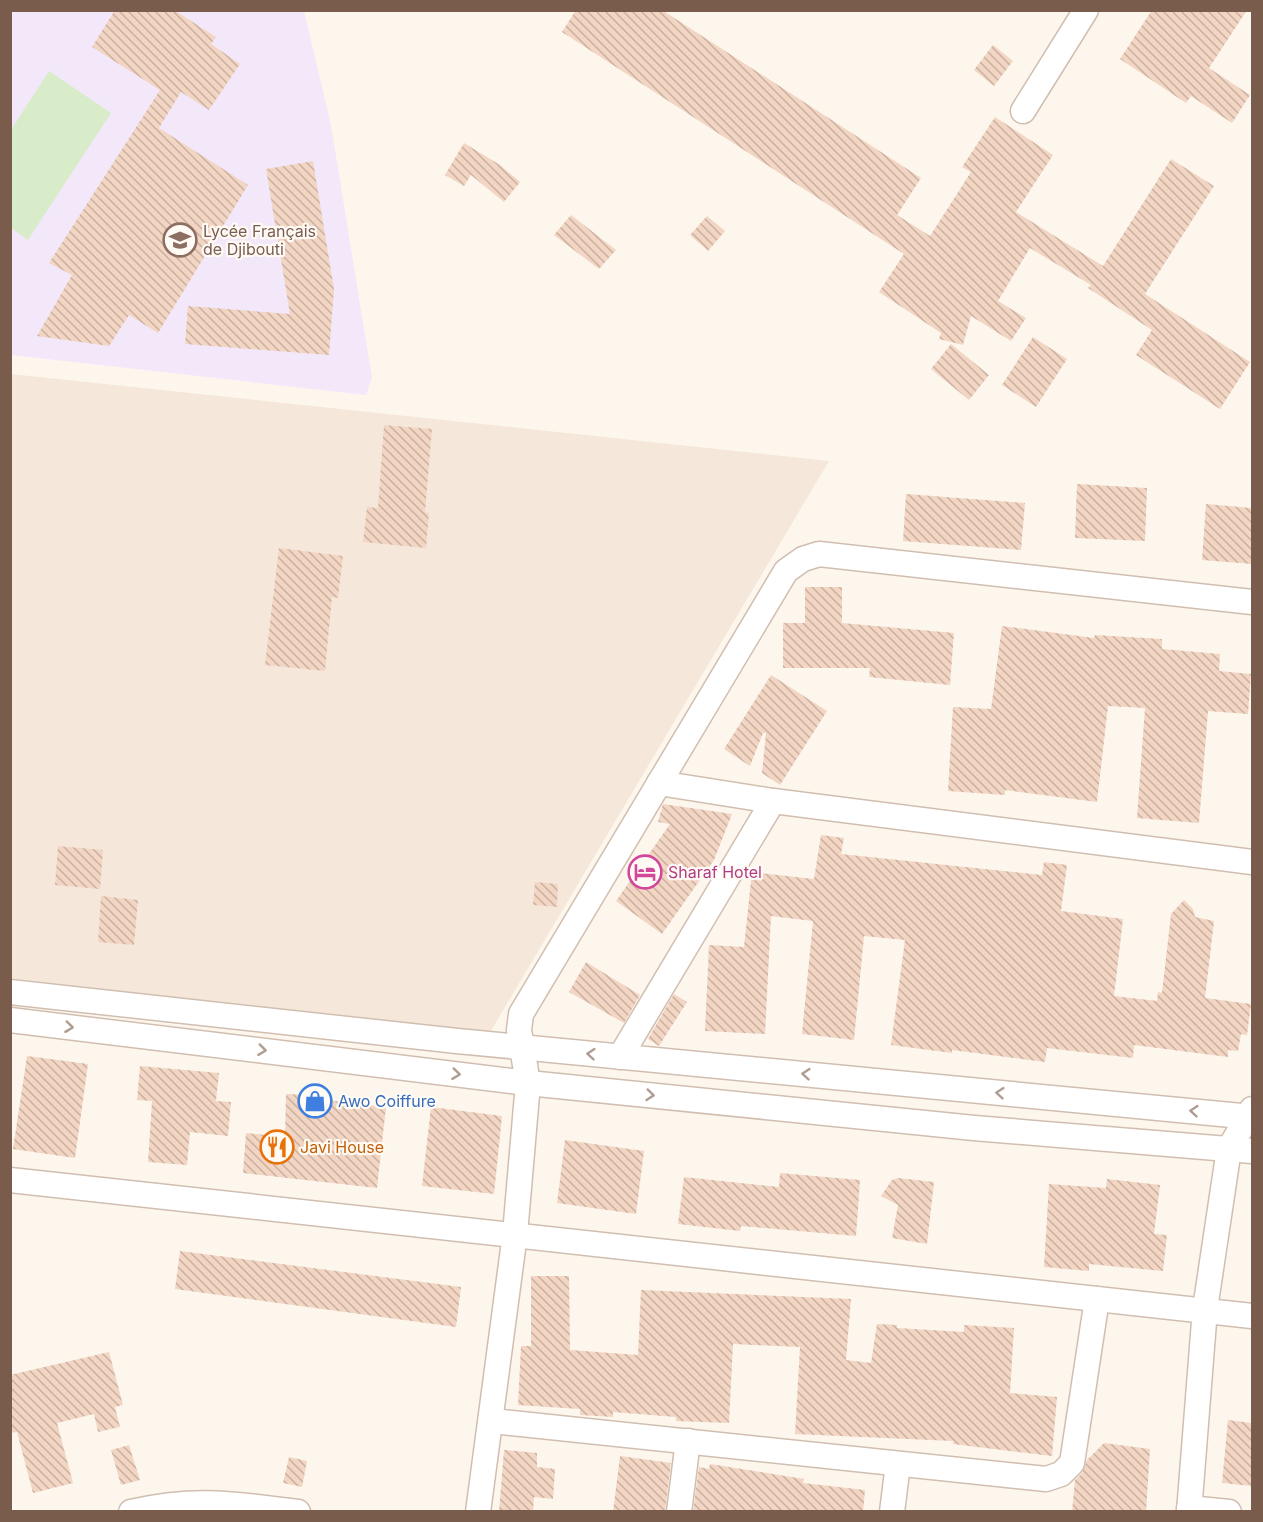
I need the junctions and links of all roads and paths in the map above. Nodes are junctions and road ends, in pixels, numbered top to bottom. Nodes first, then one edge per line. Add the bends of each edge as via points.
1 (1086, 10) edge
2 (1023, 111) dead end
3 (1252, 602) edge
4 (659, 783) junction
5 (773, 801) junction
6 (1252, 862) edge
7 (10, 992) edge
8 (10, 1020) edge
9 (520, 1047) junction
10 (620, 1057) junction
11 (528, 1083) junction
12 (1251, 1114) edge
13 (1241, 1150) edge
14 (10, 1180) edge
15 (515, 1234) junction
16 (1097, 1299) junction
17 (1205, 1310) junction
18 (1252, 1316) edge
19 (492, 1420) junction
20 (688, 1442) junction
21 (898, 1464) junction
22 (168, 1507) edge
23 (1189, 1510) edge
24 (131, 1512) edge
25 (298, 1512) edge
26 (478, 1512) edge
27 (679, 1512) edge
28 (892, 1512) edge
29 (1229, 1512) edge

1 - 2 street
3 - 4 street via 811,557 786,571
4 - 5 street
4 - 9 street via 521,1014
5 - 6 street
5 - 10 street
7 - 9 street
8 -> 11 street
10 -> 9 street
9 - 11 street
12 -> 10 street
11 -> 13 street via 974,1128
11 - 15 street
12 - 13 street
13 - 17 street
14 - 15 street
15 - 16 street
15 - 19 street
16 - 17 street
16 - 21 street via 1072,1463 1061,1474 1046,1479
17 - 18 street
17 - 23 street
19 - 20 street
19 - 26 street
20 - 21 street
20 - 27 street
21 - 28 street
22 - 24 street
22 - 25 street via 215,1501
23 - 29 street

